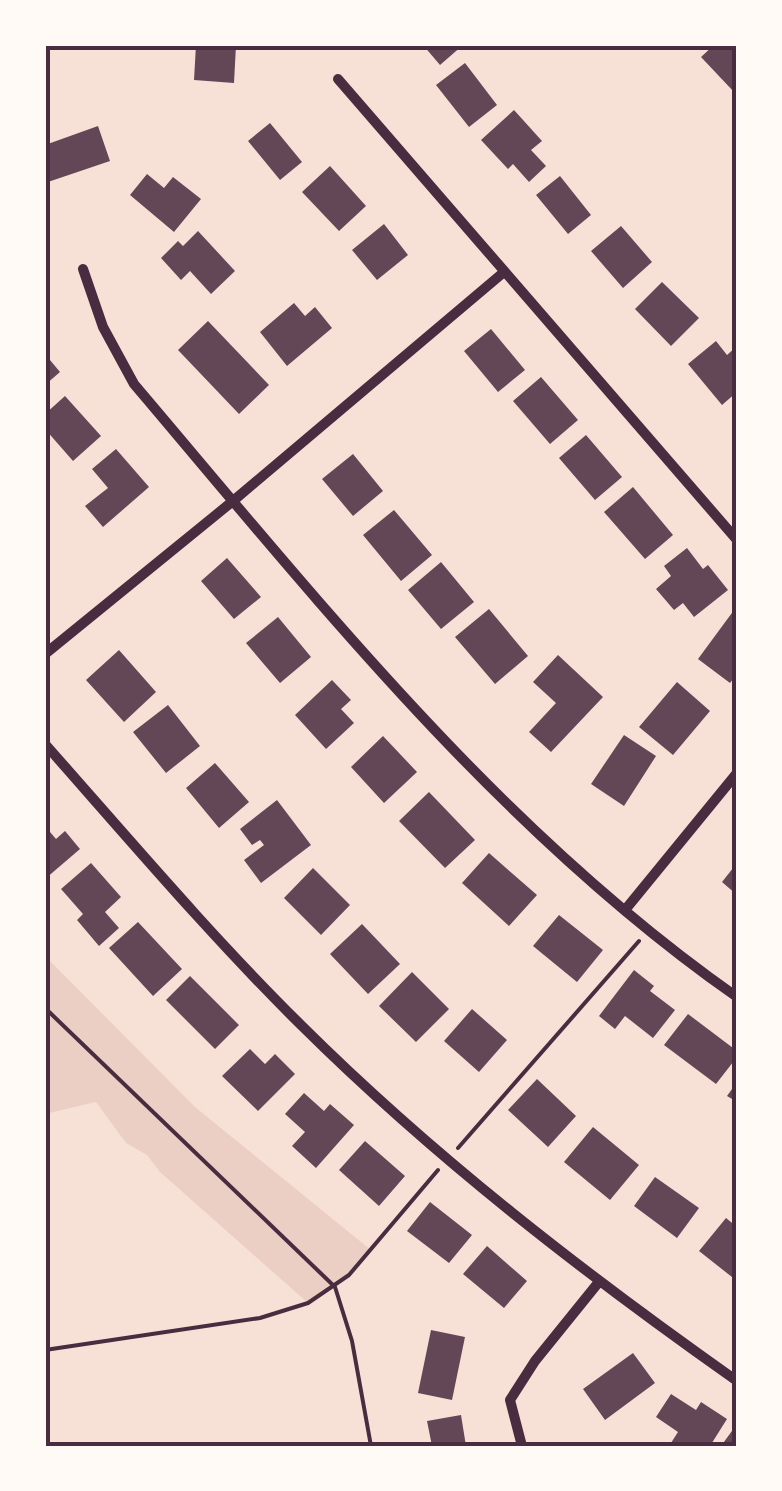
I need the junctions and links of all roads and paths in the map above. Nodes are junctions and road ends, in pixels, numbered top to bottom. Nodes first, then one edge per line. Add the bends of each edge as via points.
1 (338, 79) dead end
2 (82, 269) dead end
3 (504, 272) junction
4 (233, 501) junction
5 (737, 540) edge
6 (45, 654) edge
7 (45, 744) edge
8 (737, 773) edge
9 (624, 910) junction
10 (648, 929) junction
11 (737, 997) edge
12 (45, 1008) edge
13 (449, 1159) junction
14 (598, 1282) junction
15 (336, 1287) junction
16 (45, 1350) edge
17 (737, 1382) edge
18 (370, 1446) edge
19 (522, 1446) edge

1 - 3 street
2 - 4 street via 134,384
3 - 4 street
3 - 5 street
4 - 6 street
4 - 9 street via 428,725
7 - 13 street via 222,945
8 - 9 street
9 - 10 street
10 - 11 street
10 - 13 path
12 - 15 path
13 - 14 street
13 - 15 path
14 - 17 street
14 - 19 street via 510,1400
15 - 16 path via 308,1304 260,1318
15 - 18 path

